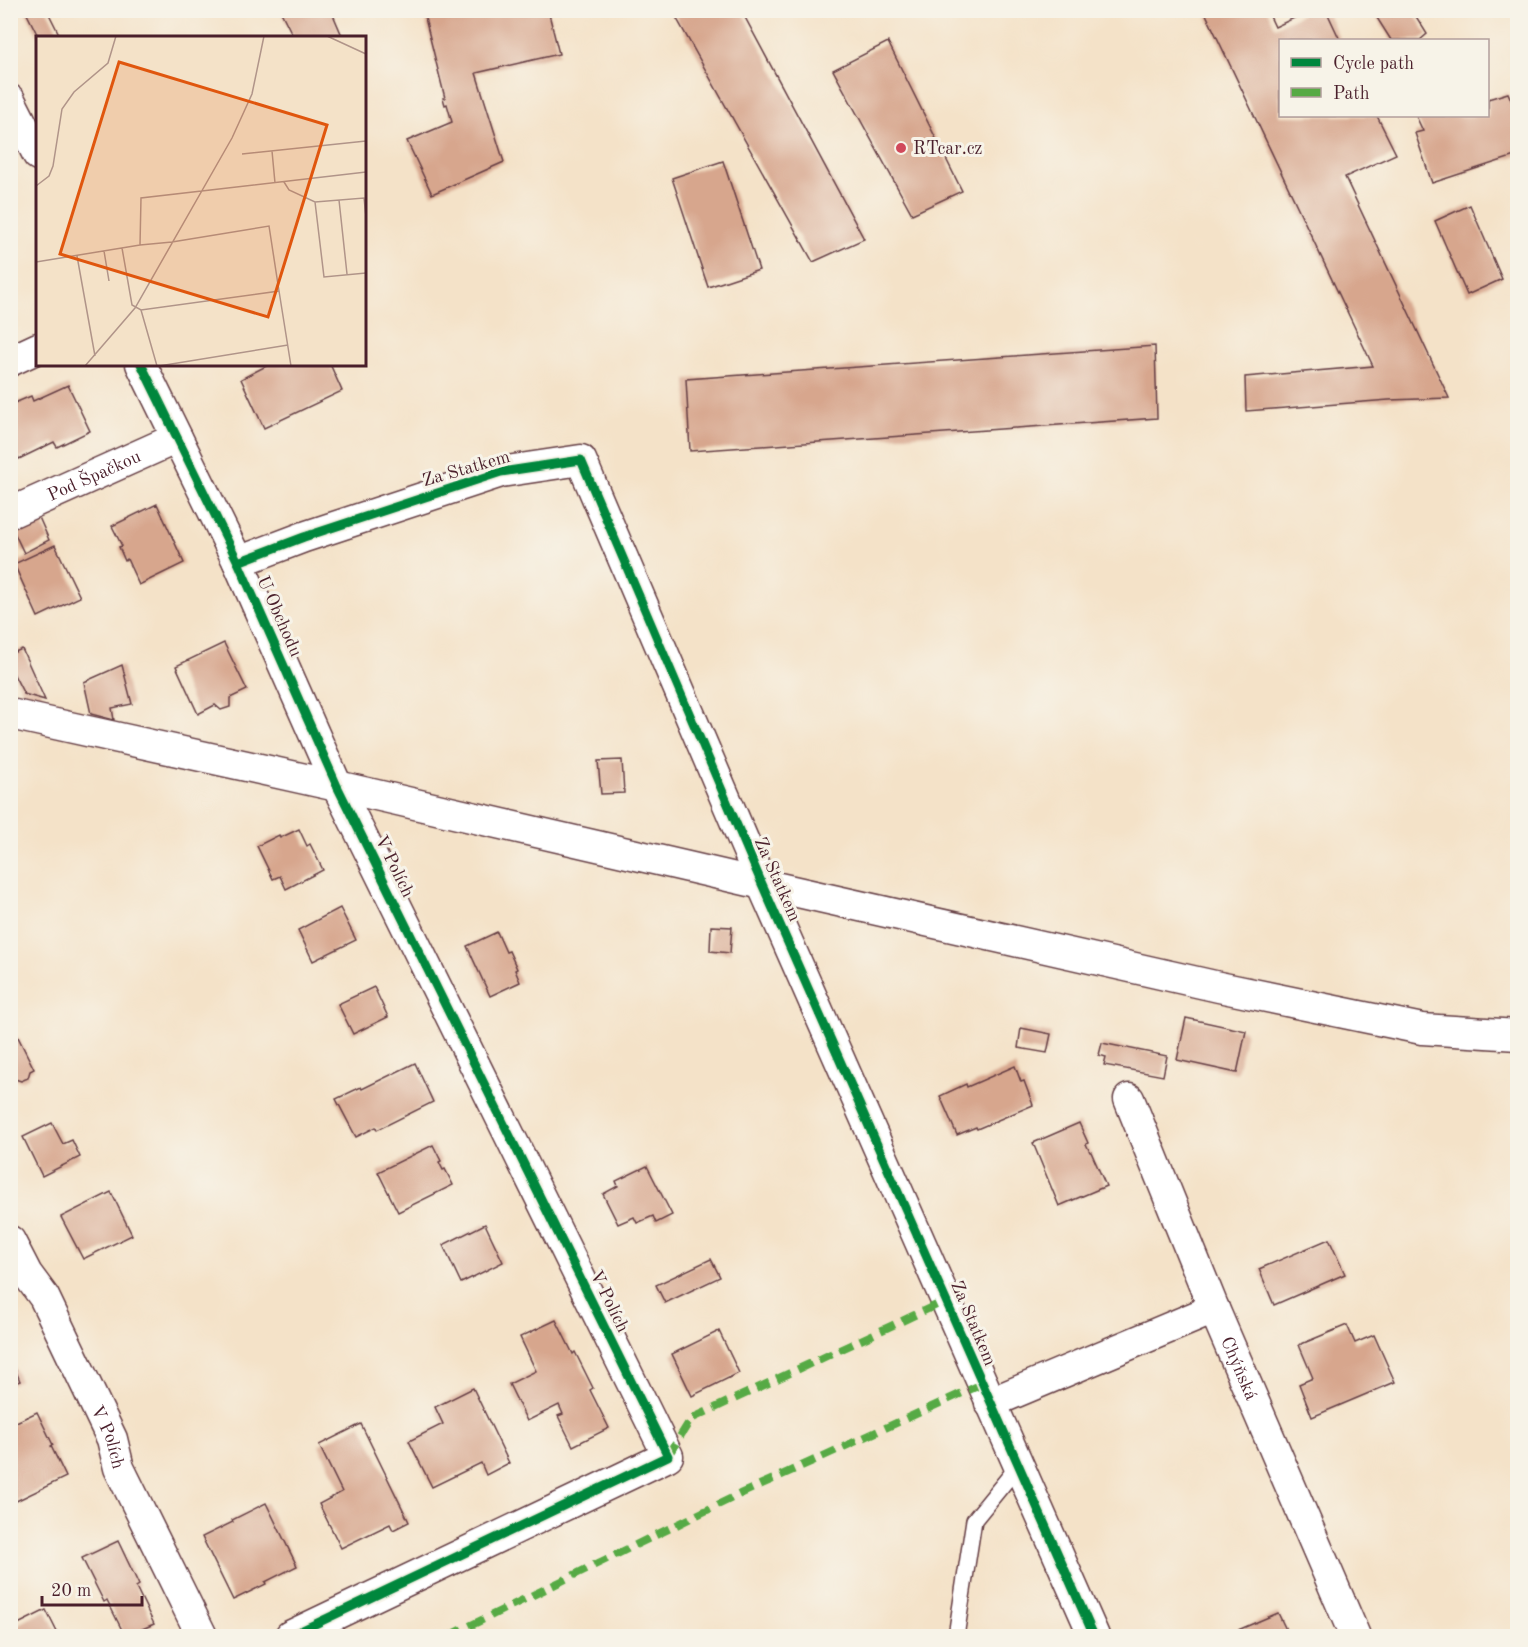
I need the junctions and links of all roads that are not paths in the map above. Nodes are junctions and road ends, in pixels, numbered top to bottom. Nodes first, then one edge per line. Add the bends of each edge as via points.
1 (14, 118) edge
2 (36, 152) edge
3 (36, 349) edge
4 (10, 361) edge
5 (142, 366) edge
6 (177, 438) junction
7 (10, 513) edge
8 (238, 562) junction
9 (10, 714) edge
10 (337, 786) junction
11 (762, 884) junction
12 (1518, 1035) edge
13 (1129, 1099) dead end
14 (10, 1241) edge
15 (1214, 1309) junction
16 (990, 1403) junction
17 (1018, 1466) junction
18 (202, 1636) edge
19 (290, 1636) edge
20 (956, 1636) edge
21 (1094, 1636) edge
22 (1355, 1636) edge

1 - 2 street
3 - 4 street
5 - 6 street, U Obchodu
6 - 7 street, Pod Špačkou
6 - 8 street, U Obchodu
8 - 10 street, U Obchodu
8 - 11 street, Za Statkem via 501,472 581,460
9 - 10 street
10 - 11 street
10 - 19 street, V Polích via 668,1456
11 - 12 street via 1422,1029
11 - 16 street, Za Statkem
13 - 15 street, Chýňská
14 - 18 street, V Polích via 44,1297 112,1439 119,1468
15 - 16 street
15 - 22 street, Chýňská
16 - 17 street, Za Statkem
17 - 20 lane via 974,1520
17 - 21 street, Za Statkem

